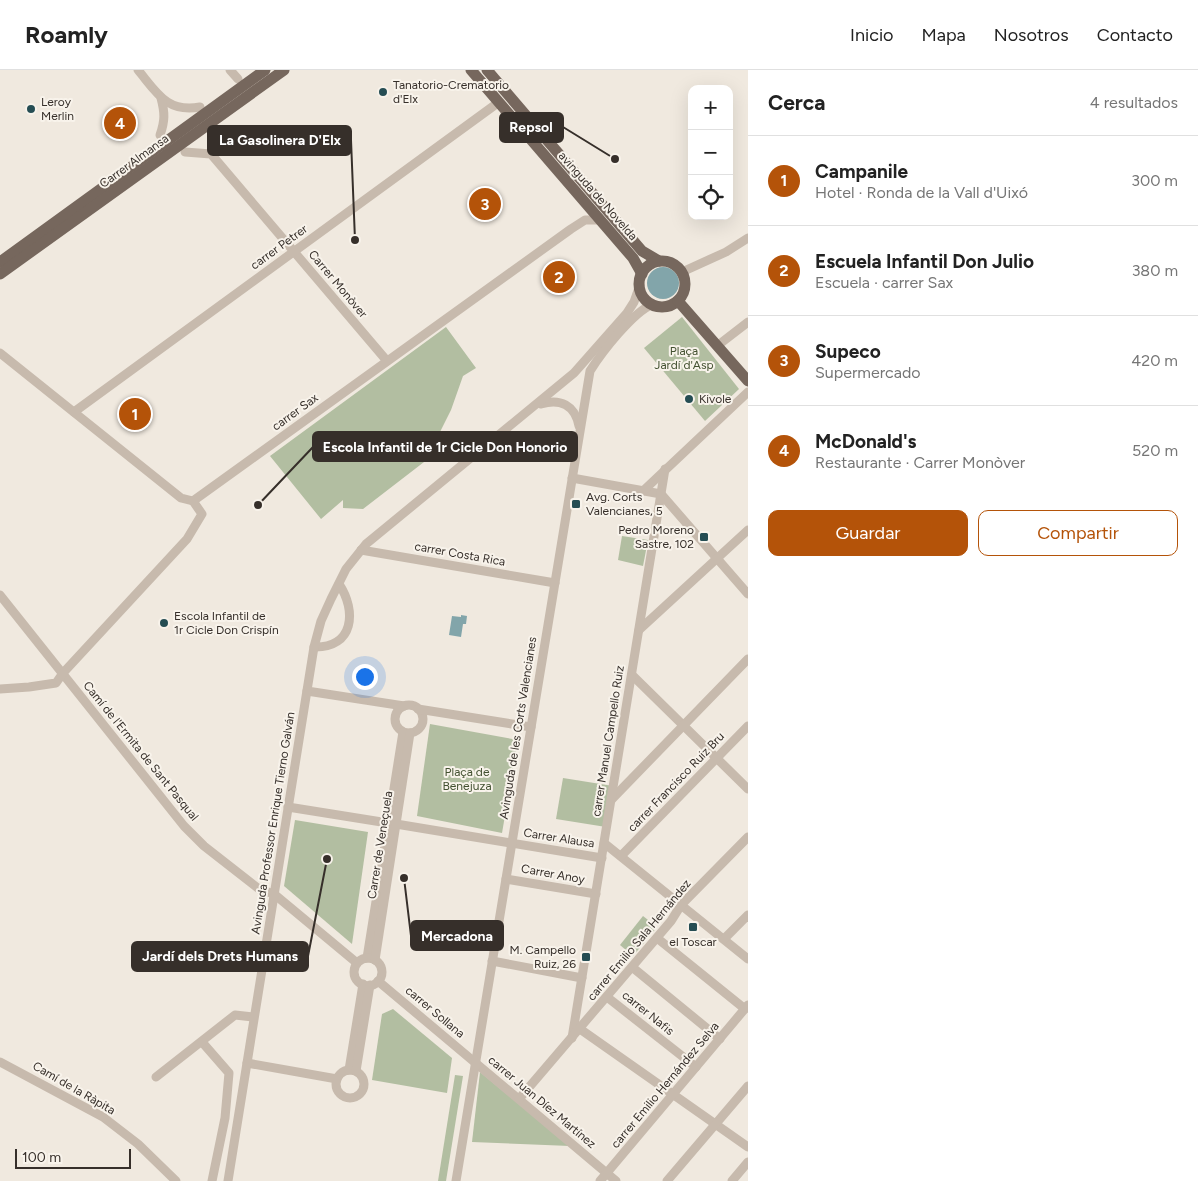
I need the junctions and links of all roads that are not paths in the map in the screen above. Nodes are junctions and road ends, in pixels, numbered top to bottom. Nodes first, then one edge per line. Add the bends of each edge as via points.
1 (138, 70) edge
2 (230, 70) edge
3 (265, 70) edge
4 (284, 70) edge
5 (471, 70) edge
6 (486, 70) edge
7 (238, 80) dead end
8 (161, 98) junction
9 (499, 102) junction
10 (200, 107) dead end
11 (216, 129) dead end
12 (160, 135) dead end
13 (185, 152) dead end
14 (211, 154) junction
15 (599, 220) junction
16 (748, 238) edge
17 (294, 251) junction
18 (659, 261) junction
19 (0, 262) edge
20 (682, 272) junction
21 (0, 274) edge
22 (641, 279) junction
23 (678, 301) junction
24 (652, 304) junction
25 (748, 322) edge
26 (717, 346) junction
27 (1, 355) edge
28 (387, 361) junction
29 (748, 381) edge
30 (748, 392) edge
31 (537, 405) junction
32 (74, 412) junction
33 (580, 428) junction
34 (665, 469) junction
35 (572, 478) junction
36 (643, 491) junction
37 (661, 494) junction
38 (193, 501) junction
39 (748, 530) edge
40 (361, 550) junction
41 (717, 558) junction
42 (555, 583) junction
43 (340, 584) junction
44 (748, 594) edge
45 (0, 595) edge
46 (639, 630) junction
47 (314, 647) junction
48 (748, 659) edge
49 (64, 673) junction
50 (632, 675) junction
51 (0, 689) edge
52 (307, 691) junction
53 (404, 706) junction
54 (418, 709) junction
55 (683, 725) junction
56 (748, 726) edge
57 (531, 727) junction
58 (407, 732) junction
59 (717, 758) junction
60 (748, 789) edge
61 (611, 799) junction
62 (288, 807) junction
63 (392, 824) junction
64 (748, 837) edge
65 (512, 843) junction
66 (604, 843) junction
67 (621, 856) junction
68 (602, 858) junction
69 (506, 879) junction
70 (274, 894) junction
71 (596, 894) junction
72 (681, 905) junction
73 (748, 915) edge
74 (657, 938) junction
75 (724, 939) junction
76 (371, 959) junction
77 (748, 959) edge
78 (492, 961) junction
79 (357, 964) junction
80 (632, 967) junction
81 (582, 978) junction
82 (378, 981) junction
83 (366, 985) junction
84 (607, 997) junction
85 (746, 1007) edge
86 (253, 1017) junction
87 (576, 1017) junction
88 (582, 1027) junction
89 (572, 1038) junction
90 (720, 1039) junction
91 (202, 1042) junction
92 (0, 1062) edge
93 (476, 1062) junction
94 (247, 1063) junction
95 (696, 1067) junction
96 (353, 1070) junction
97 (156, 1077) dead end
98 (337, 1079) junction
99 (748, 1086) edge
100 (673, 1094) junction
101 (519, 1100) junction
102 (716, 1124) junction
103 (748, 1147) edge
104 (748, 1162) edge
105 (607, 1173) junction
106 (176, 1181) edge
107 (212, 1181) edge
108 (228, 1181) edge
109 (456, 1181) edge
110 (600, 1181) edge
111 (616, 1181) edge
112 (667, 1181) edge
113 (732, 1181) edge

1 - 8 street
2 - 7 street
3 - 19 main road, Carrer Almansa
4 - 21 main road, Carrer Almansa
5 - 9 main road, avinguda de Novelda
6 - 18 main road, avinguda de Novelda via 642,251
8 - 10 street via 180,108
8 - 12 street via 166,113
9 - 15 main road, avinguda de Novelda
9 - 17 street, carrer Petrer
11 - 14 street
13 - 14 street
14 - 17 street, Carrer Monòver
15 - 22 main road, avinguda de Novelda via 634,258
15 - 28 street, carrer Sax via 585,220 571,229
16 - 20 street
17 - 28 street, Carrer Monòver
17 - 32 street, carrer Petrer
18 - 20 main road via 672,263
18 - 22 main road via 650,264
20 - 23 main road via 685,289
22 - 24 main road via 644,296
22 - 31 street, Avinguda Professor Enrique Tierno Galván via 634,302 616,326 579,368
23 - 24 main road via 666,306
23 - 26 main road
24 - 33 street, Avinguda de les Corts Valencianes via 641,310 600,354 590,371
25 - 26 street
26 - 29 main road
27 - 32 street
28 - 38 street, carrer Sax
30 - 34 street
31 - 33 street via 561,402 578,419
31 - 40 street, Avinguda Professor Enrique Tierno Galván
32 - 38 street via 181,498
33 - 35 street, Avinguda de les Corts Valencianes
34 - 36 street
34 - 37 street, carrer Manuel Campello Ruiz
35 - 36 street
35 - 42 street, Avinguda de les Corts Valencianes
36 - 37 street
37 - 41 street
37 - 46 street, carrer Manuel Campello Ruiz
38 - 49 street via 202,514 188,540
39 - 41 street
40 - 42 street, carrer Costa Rica
40 - 43 street, Avinguda Professor Enrique Tierno Galván via 346,569
41 - 44 street
41 - 46 street
42 - 57 street, Avinguda de les Corts Valencianes
43 - 47 street, Avinguda Professor Enrique Tierno Galván via 321,622
43 - 47 street via 350,604 350,623 341,639
45 - 49 street
46 - 50 street, carrer Manuel Campello Ruiz
47 - 52 street, Avinguda Professor Enrique Tierno Galván
48 - 55 street
49 - 51 street via 56,683
49 - 70 street, Camí de l'Ermita de Sant Pasqual via 184,826 259,889
50 - 55 street
50 - 61 street, carrer Manuel Campello Ruiz
52 - 53 street
52 - 62 street, Avinguda Professor Enrique Tierno Galván
53 - 54 street
53 - 58 street via 395,717 397,727
54 - 57 street
54 - 58 street via 422,714 422,724 417,730
55 - 59 street
55 - 61 street
56 - 59 street, carrer Francisco Ruiz Bru
57 - 65 street, Avinguda de les Corts Valencianes
58 - 63 street, Carrer de Veneçuela
59 - 60 street
59 - 67 street, carrer Francisco Ruiz Bru
61 - 66 street, carrer Manuel Campello Ruiz
62 - 63 street, Carrer Alausa
62 - 70 street, Avinguda Professor Enrique Tierno Galván
63 - 65 street, Carrer Alausa
63 - 76 street, Carrer de Veneçuela
64 - 72 street, carrer Emilio Sala Hernández
65 - 68 street, Carrer Alausa
65 - 69 street, Avinguda de les Corts Valencianes
66 - 67 street
66 - 68 street, carrer Manuel Campello Ruiz
67 - 72 street
68 - 71 street, carrer Manuel Campello Ruiz
69 - 71 street, Carrer Anoy
69 - 78 street, Avinguda de les Corts Valencianes
70 - 79 street
70 - 86 street, Avinguda Professor Enrique Tierno Galván
71 - 81 street, carrer Manuel Campello Ruiz
72 - 74 street, carrer Emilio Sala Hernández
72 - 75 street
73 - 75 street
74 - 80 street, carrer Emilio Sala Hernández
74 - 85 street
75 - 77 street
76 - 79 street
76 - 82 street via 380,964 382,970
78 - 81 street
78 - 93 street, Avinguda de les Corts Valencianes
79 - 83 street via 355,974 358,981
80 - 84 street, carrer Emilio Sala Hernández
80 - 90 street
81 - 87 street, carrer Manuel Campello Ruiz
82 - 83 street
82 - 93 street, carrer Sollana
83 - 96 street
84 - 88 street, carrer Emilio Sala Hernández
84 - 95 street, carrer Nafis
85 - 90 street, carrer Emilio Hernández Selva
86 - 91 street via 235,1016
86 - 94 street, Avinguda Professor Enrique Tierno Galván
87 - 88 street
87 - 89 street, carrer Manuel Campello Ruiz
88 - 89 street, carrer Emilio Sala Hernández
88 - 100 street
89 - 101 street, carrer Emilio Sala Hernández
90 - 95 street, carrer Emilio Hernández Selva
91 - 97 street
91 - 107 street via 229,1073 225,1118
92 - 106 street, Camí de la Ràpita via 102,1117 138,1144
93 - 101 street, carrer Juan Díez Martínez
93 - 109 street, Avinguda de les Corts Valencianes
94 - 98 street
94 - 108 street, Avinguda Professor Enrique Tierno Galván
95 - 100 street, carrer Emilio Hernández Selva
96 - 98 street via 343,1072
96 - 98 street via 362,1075 364,1081 364,1089 358,1095 350,1098 342,1095 337,1088
99 - 102 street
100 - 102 street
100 - 105 street, carrer Emilio Hernández Selva
101 - 105 street, carrer Juan Díez Martínez
102 - 103 street
102 - 112 street
104 - 113 street
105 - 110 street, carrer Emilio Hernández Selva
105 - 111 street, carrer Juan Díez Martínez

